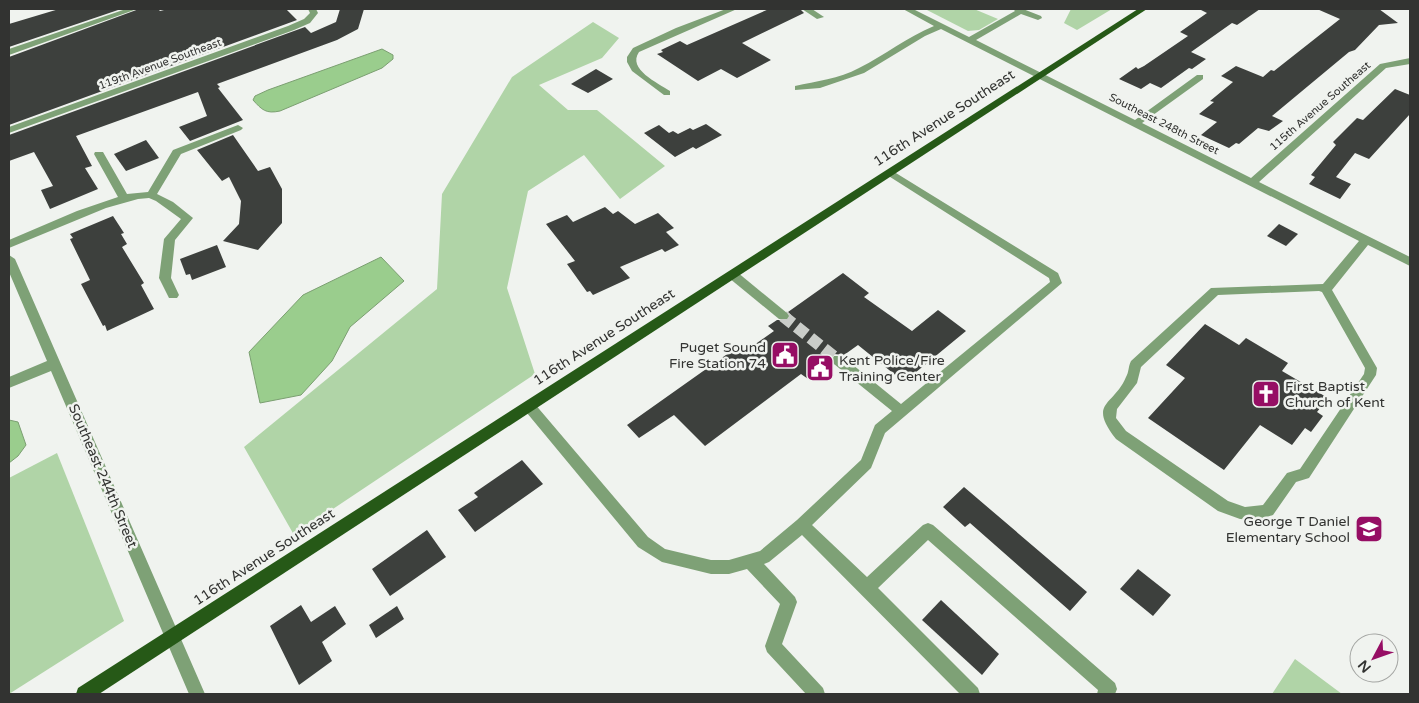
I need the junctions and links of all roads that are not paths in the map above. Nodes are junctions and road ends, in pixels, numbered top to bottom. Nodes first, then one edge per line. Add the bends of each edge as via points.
1 (133, 9) edge
2 (733, 9) edge
3 (806, 9) edge
4 (907, 9) edge
5 (1143, 9) edge
6 (1019, 10) edge
7 (313, 11) edge
8 (820, 17) dead end
9 (1038, 18) dead end
10 (942, 26) junction
11 (970, 40) junction
12 (9, 52) edge
13 (1410, 61) edge
14 (1041, 76) junction
15 (1200, 77) dead end
16 (798, 88) dead end
17 (667, 93) dead end
18 (1136, 123) junction
19 (238, 128) dead end
20 (9, 130) edge
21 (99, 154) dead end
22 (891, 173) junction
23 (1252, 182) junction
24 (152, 195) junction
25 (124, 198) junction
26 (1366, 240) junction
27 (9, 244) edge
28 (9, 259) edge
29 (1410, 262) edge
30 (733, 275) junction
31 (1326, 288) junction
32 (173, 295) dead end
33 (783, 316) tunnel mouth
34 (838, 360) tunnel mouth
35 (54, 364) junction
36 (9, 383) edge
37 (529, 407) junction
38 (901, 411) junction
39 (802, 525) junction
40 (750, 562) junction
41 (866, 588) junction
42 (172, 637) junction
43 (84, 694) edge
44 (196, 694) edge
45 (816, 694) edge
46 (972, 694) edge
47 (1105, 694) edge

1 - 12 street
2 - 17 street via 636,50 631,62 636,71
3 - 8 street
4 - 10 street, Southeast 248th Street
5 - 14 main road, 116th Avenue Southeast
6 - 9 street
6 - 11 street
7 - 20 street, 119th Avenue Southeast via 307,21 291,28
10 - 11 street, Southeast 248th Street
10 - 16 street via 897,48 860,72 820,85
11 - 14 street, Southeast 248th Street
13 - 23 street, 115th Avenue Southeast via 1383,66
14 - 18 street, Southeast 248th Street
14 - 22 main road, 116th Avenue Southeast
15 - 18 street
18 - 23 street, Southeast 248th Street
19 - 24 street via 177,152
21 - 25 street
22 - 30 main road, 116th Avenue Southeast
22 - 38 street via 1056,279 1053,287
23 - 26 street, Southeast 248th Street
24 - 25 street
24 - 32 street via 188,218 170,239 165,278
25 - 27 street
26 - 29 street, Southeast 248th Street
26 - 31 street
28 - 35 street, Southeast 244th Street
30 - 33 street
30 - 37 main road, 116th Avenue Southeast
31 - 31 street via 1215,292 1135,365 1131,381 1110,406 1113,426 1121,435 1223,506 1250,514 1268,510 1292,477 1304,474 1370,375 1371,368
34 - 38 street
35 - 36 street
35 - 42 street, Southeast 244th Street
37 - 40 street via 643,542 662,555 711,567
37 - 42 main road, 116th Avenue Southeast
38 - 39 street via 880,429 866,464
39 - 40 street via 764,557
39 - 41 street
40 - 45 street via 789,602 773,646
41 - 46 street
41 - 47 street via 928,530 1108,689
42 - 43 main road, 116th Avenue Southeast
42 - 44 street, Southeast 244th Street

